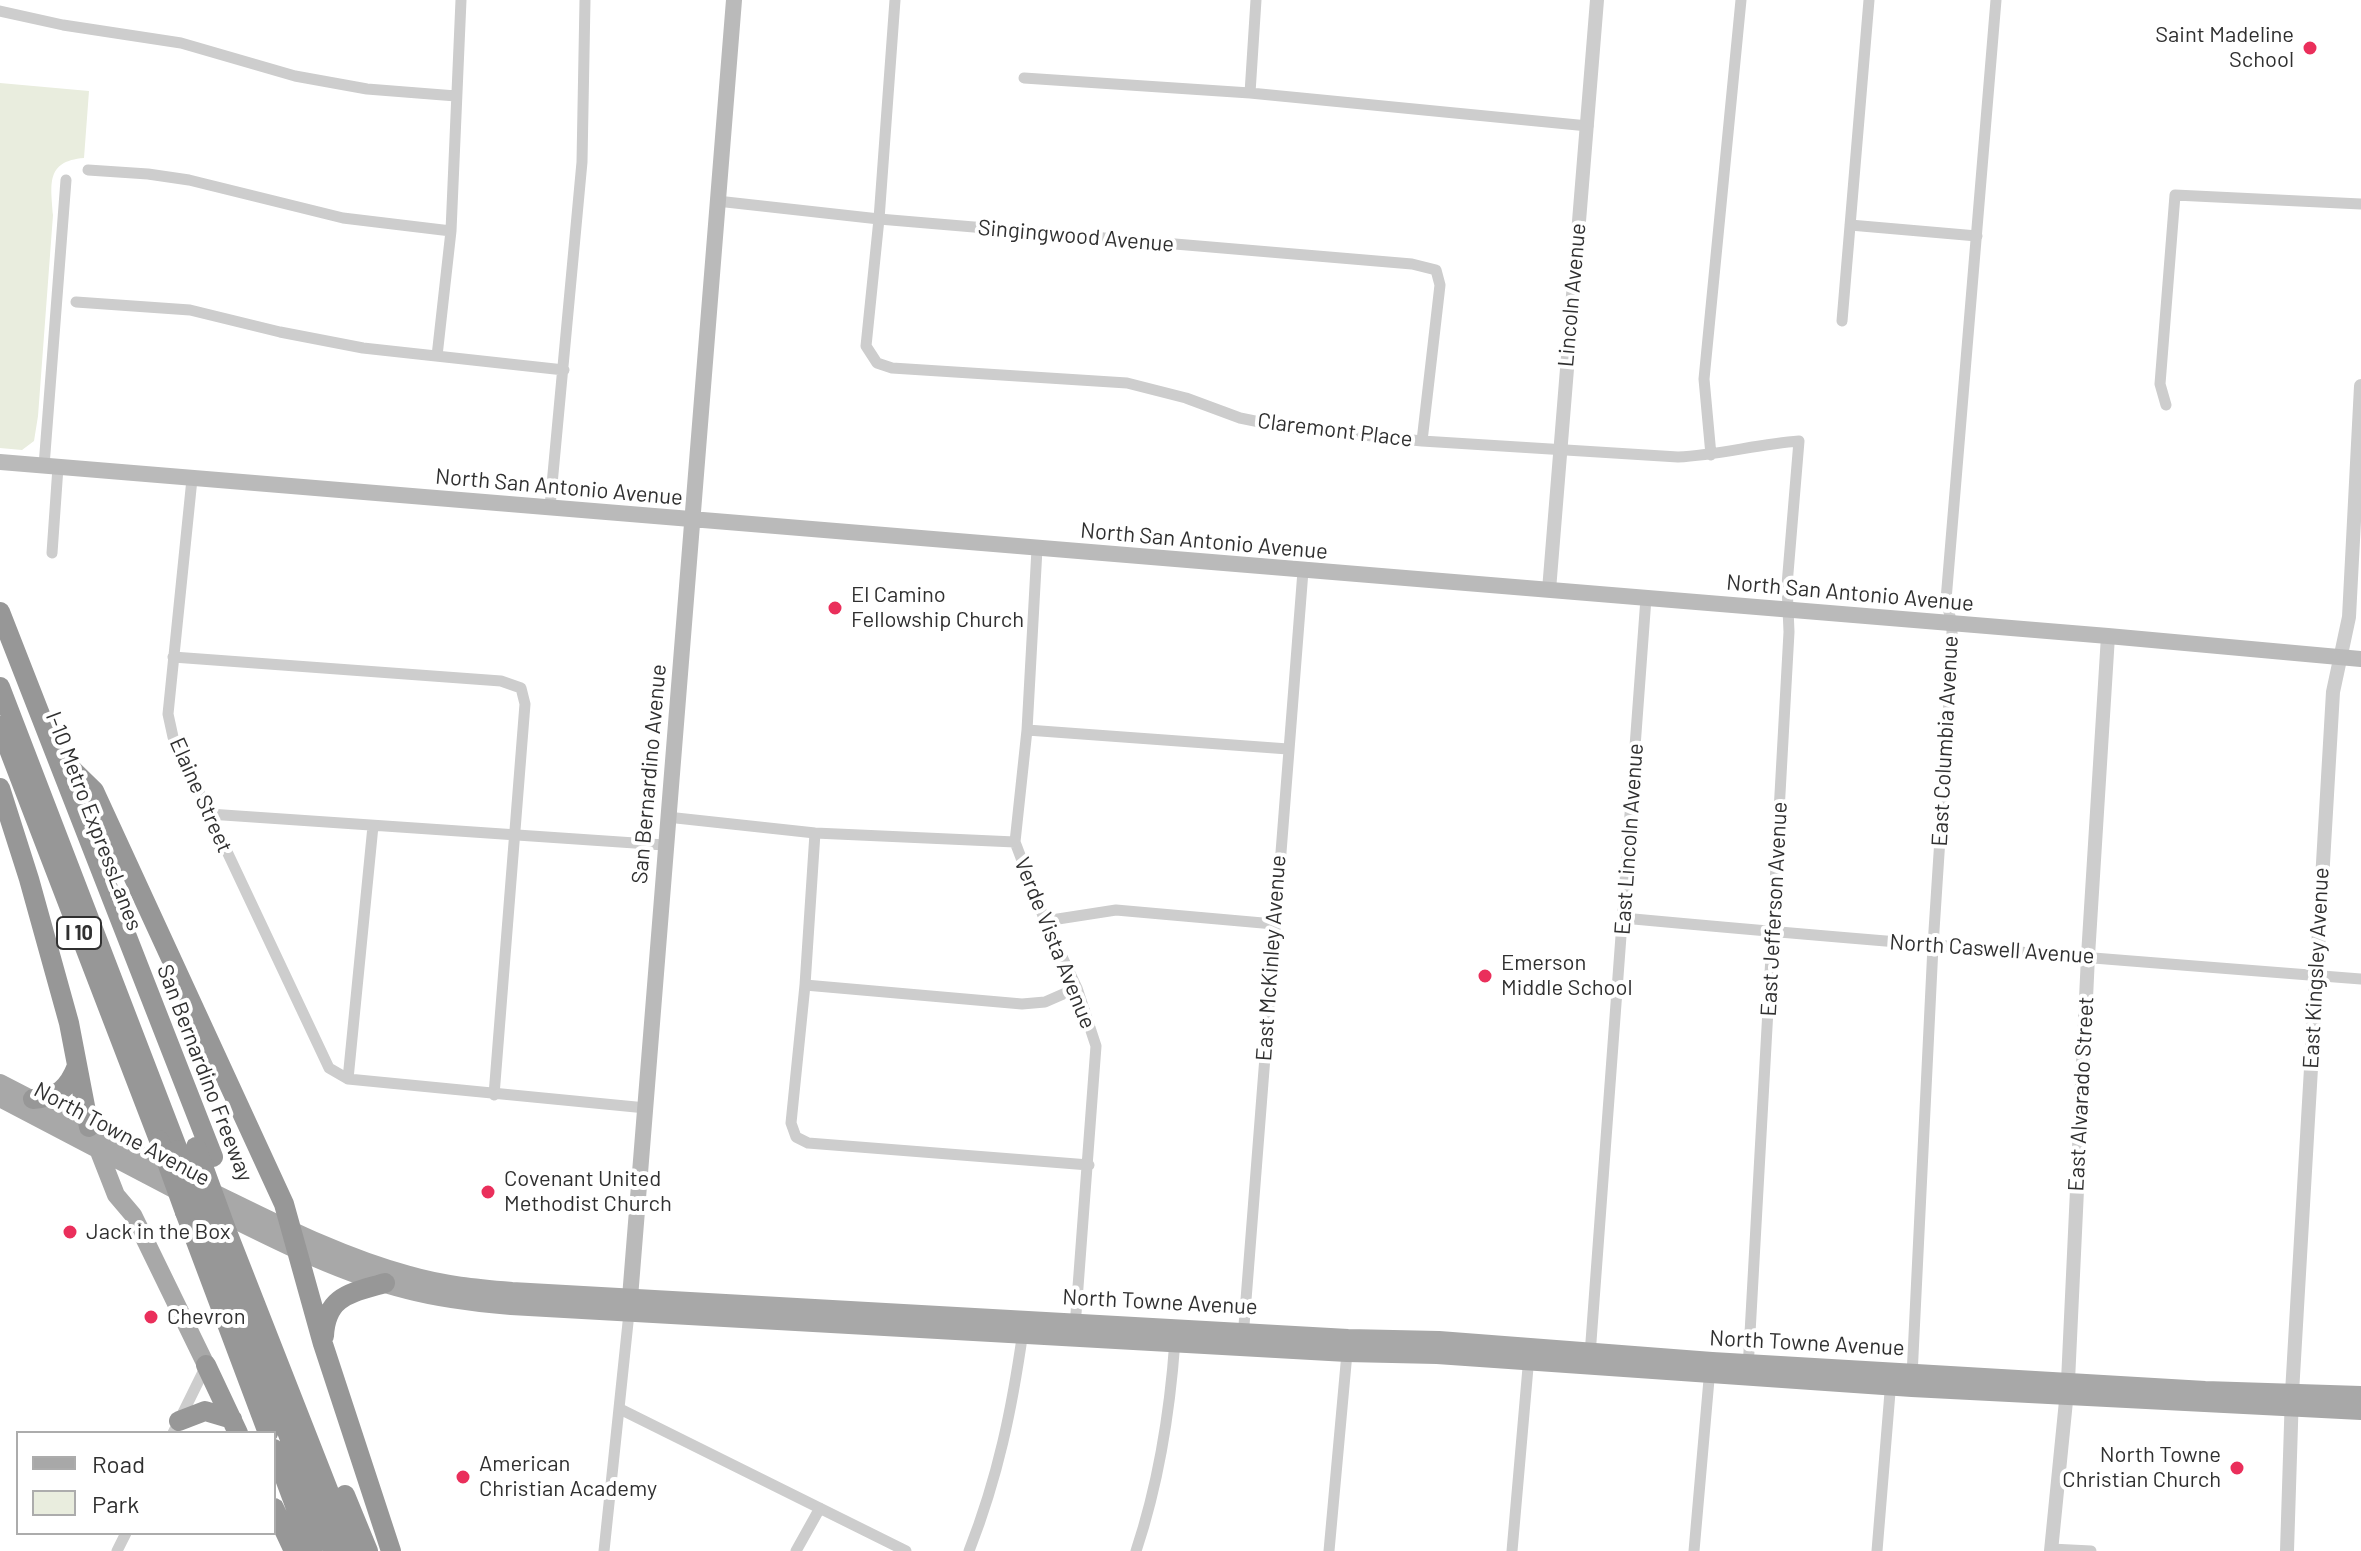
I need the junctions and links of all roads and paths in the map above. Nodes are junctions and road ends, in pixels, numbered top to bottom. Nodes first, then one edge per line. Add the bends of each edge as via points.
1 (461, 0) edge
2 (585, 0) edge
3 (734, 0) edge
4 (895, 0) edge
5 (1256, 0) edge
6 (1597, 0) edge
7 (1741, 0) edge
8 (1869, 0) edge
9 (1996, 0) edge
10 (0, 11) edge
11 (1024, 78) dead end
12 (1250, 93) junction
13 (456, 96) junction
14 (1588, 126) junction
15 (88, 170) dead end
16 (66, 180) dead end
17 (717, 201) junction
18 (2361, 204) edge
19 (879, 219) junction
20 (1850, 225) junction
21 (451, 231) junction
22 (1977, 236) junction
23 (76, 302) dead end
24 (1842, 321) dead end
25 (437, 356) junction
26 (564, 370) junction
27 (2361, 386) edge
28 (2166, 405) dead end
29 (1422, 441) junction
30 (1799, 441) joint
31 (1559, 448) junction
32 (1711, 455) junction
33 (0, 462) edge
34 (51, 466) junction
35 (192, 479) junction
36 (550, 506) junction
37 (691, 520) junction
38 (1037, 549) junction
39 (52, 553) dead end
40 (1303, 571) junction
41 (1549, 590) junction
42 (1646, 598) junction
43 (1788, 609) junction
44 (0, 612) edge
45 (1952, 624) junction
46 (2108, 636) junction
47 (0, 646) edge
48 (173, 657) junction
49 (2342, 658) junction
50 (2361, 659) edge
51 (0, 687) edge
52 (0, 726) edge
53 (1027, 730) junction
54 (1288, 749) junction
55 (56, 754) junction
56 (0, 788) edge
57 (209, 814) junction
58 (667, 817) junction
59 (373, 826) junction
60 (815, 833) junction
61 (515, 837) junction
62 (1015, 842) junction
63 (664, 845) junction
64 (1623, 918) junction
65 (1045, 921) junction
66 (1274, 924) junction
67 (1773, 932) junction
68 (1933, 946) junction
69 (2088, 956) junction
70 (2315, 976) junction
71 (2361, 979) edge
72 (805, 985) junction
73 (1077, 988) junction
74 (77, 1066) junction
75 (348, 1079) junction
76 (0, 1083) edge
77 (494, 1095) junction
78 (0, 1098) edge
79 (33, 1099) junction
80 (646, 1108) junction
81 (89, 1127) junction
82 (97, 1147) junction
83 (196, 1151) junction
84 (142, 1165) junction
85 (1089, 1165) junction
86 (133, 1215) junction
87 (235, 1236) junction
88 (295, 1240) junction
89 (385, 1283) junction
90 (630, 1306) junction
91 (1024, 1326) junction
92 (1075, 1328) junction
93 (1176, 1334) junction
94 (1242, 1339) junction
95 (323, 1344) junction
96 (1347, 1353) junction
97 (1530, 1355) junction
98 (1590, 1360) junction
99 (206, 1365) junction
100 (1711, 1368) junction
101 (1748, 1370) junction
102 (1891, 1379) junction
103 (1912, 1381) junction
104 (2067, 1388) junction
105 (2361, 1395) edge
106 (2292, 1401) junction
107 (620, 1409) junction
108 (2361, 1411) edge
109 (235, 1426) edge
110 (176, 1427) edge
111 (267, 1431) edge
112 (276, 1454) edge
113 (820, 1508) junction
114 (276, 1512) edge
115 (2051, 1550) edge
116 (294, 1551) edge
117 (312, 1551) edge
118 (333, 1551) edge
119 (352, 1551) edge
120 (368, 1551) edge
121 (391, 1551) edge
122 (604, 1551) edge
123 (796, 1551) edge
124 (906, 1551) edge
125 (969, 1551) edge
126 (1136, 1551) edge
127 (1329, 1551) edge
128 (1512, 1551) edge
129 (1694, 1551) edge
130 (1877, 1551) edge
131 (2091, 1551) edge
132 (2287, 1551) edge

1 - 13 street
2 - 26 street via 582,162
3 - 17 main road, San Bernardino Avenue
4 - 19 street
5 - 12 street
6 - 14 street, Lincoln Avenue
7 - 32 street via 1704,379
8 - 20 street
9 - 22 street, East Columbia Avenue
10 - 13 street via 181,43 367,89
11 - 12 street
12 - 14 street
13 - 21 street
14 - 31 street, Lincoln Avenue
15 - 21 street via 175,178 343,218
16 - 34 street
17 - 19 street, Singingwood Avenue
17 - 37 main road, San Bernardino Avenue
18 - 28 street via 2175,195 2160,384
19 - 29 street, Claremont Place via 866,346 877,363 1127,383 1284,427
19 - 29 street, Singingwood Avenue via 1436,270 1440,285
20 - 22 street
20 - 24 street
21 - 25 street
22 - 45 street, East Columbia Avenue via 1946,600
23 - 25 street via 190,310 363,348
25 - 26 street
26 - 36 street
27 - 49 street, East Kingsley Avenue via 2349,617
29 - 31 street, Claremont Place
30 - 32 street, Claremont Place
30 - 43 street, East Jefferson Avenue
31 - 32 street, Claremont Place
31 - 41 street, Lincoln Avenue
33 - 34 main road, North San Antonio Avenue
34 - 35 main road, North San Antonio Avenue
34 - 39 street
35 - 36 main road, North San Antonio Avenue
35 - 48 street, Elaine Street
36 - 37 main road, North San Antonio Avenue
37 - 38 main road, North San Antonio Avenue
37 - 58 main road, San Bernardino Avenue
38 - 40 main road, North San Antonio Avenue
38 - 53 street, Verde Vista Avenue
40 - 41 main road, North San Antonio Avenue
40 - 54 street, East McKinley Avenue
41 - 42 main road, North San Antonio Avenue
42 - 43 main road, North San Antonio Avenue
42 - 64 street, East Lincoln Avenue
43 - 45 main road, North San Antonio Avenue
43 - 67 street, East Jefferson Avenue
44 - 55 highway, San Bernardino Freeway / I 10
45 - 46 main road, North San Antonio Avenue
45 - 68 street, East Columbia Avenue
46 - 49 main road, North San Antonio Avenue
46 - 69 street, East Alvarado Street
47 - 83 highway, I-10 Metro ExpressLanes
48 - 57 street, Elaine Street via 168,714 173,737
48 - 61 street via 501,681 521,688 525,704
49 - 50 main road, North San Antonio Avenue
49 - 70 street, East Kingsley Avenue via 2333,692
51 - 83 highway, I-10 Metro ExpressLanes
52 - 111 highway, I 10, bridge
53 - 54 street
53 - 62 street, Verde Vista Avenue
54 - 66 street, East McKinley Avenue
55 - 83 highway, San Bernardino Freeway / I 10
55 - 88 highway via 94,791 284,1204
56 - 74 highway
57 - 59 street
57 - 75 street, Elaine Street via 319,1051 329,1068
58 - 60 street
58 - 63 main road, San Bernardino Avenue
59 - 61 street
59 - 75 street
60 - 62 street
60 - 72 street
61 - 63 street
61 - 77 street
62 - 65 street, Verde Vista Avenue
63 - 80 main road, San Bernardino Avenue
64 - 67 street, North Caswell Avenue
64 - 98 street, East Lincoln Avenue
65 - 66 street via 1116,910
65 - 73 street, Verde Vista Avenue
66 - 94 street, East McKinley Avenue
67 - 68 street, North Caswell Avenue
67 - 101 street, East Jefferson Avenue
68 - 69 street, North Caswell Avenue
68 - 103 street, East Columbia Avenue
69 - 70 street, North Caswell Avenue
69 - 104 street, East Alvarado Street
70 - 71 street, North Caswell Avenue
70 - 106 street, East Kingsley Avenue
72 - 73 street via 1022,1004 1045,1002
72 - 85 street via 791,1123 796,1137 808,1143
73 - 85 street, Verde Vista Avenue via 1096,1046
74 - 79 highway via 62,1092
74 - 81 highway
75 - 77 street
76 - 79 main road, North Towne Avenue
77 - 80 street
78 - 82 main road, North Towne Avenue
79 - 81 main road, North Towne Avenue
80 - 90 main road, San Bernardino Avenue
81 - 82 main road
81 - 84 main road, North Towne Avenue
82 - 84 main road, North Towne Avenue
82 - 86 main road via 116,1195
83 - 87 highway, San Bernardino Freeway / I 10
83 - 118 highway, I-10 Metro ExpressLanes, bridge via 206,1221
84 - 86 main road via 131,1197
84 - 88 main road, North Towne Avenue
85 - 92 street, Verde Vista Avenue
86 - 99 main road
87 - 119 highway
87 - 120 highway, San Bernardino Freeway / I 10
88 - 89 main road, North Towne Avenue
88 - 90 main road, North Towne Avenue via 462,1286
88 - 95 highway
89 - 90 main road, North Towne Avenue via 459,1301
89 - 95 highway via 354,1292 330,1308
90 - 91 main road, North Towne Avenue
90 - 107 street, San Bernardino Avenue
91 - 92 main road, North Towne Avenue
91 - 125 street via 999,1466
92 - 93 main road, North Towne Avenue
93 - 94 main road, North Towne Avenue
93 - 126 street via 1165,1438
94 - 96 main road, North Towne Avenue
94 - 97 main road, North Towne Avenue via 1439,1340
95 - 121 highway
96 - 97 main road, North Towne Avenue
96 - 127 street
97 - 98 main road, North Towne Avenue
97 - 128 street
98 - 100 main road, North Towne Avenue
99 - 109 highway
99 - 110 street
100 - 101 main road, North Towne Avenue
100 - 129 street
101 - 102 main road, North Towne Avenue
102 - 103 main road, North Towne Avenue
102 - 130 street
103 - 104 main road, North Towne Avenue
104 - 106 main road, North Towne Avenue
104 - 115 street, East Alvarado Street
105 - 106 main road, North Towne Avenue
106 - 108 main road, North Towne Avenue
106 - 132 street, East Kingsley Avenue
107 - 113 street
107 - 122 street, San Bernardino Avenue
109 - 110 highway via 205,1411
112 - 117 highway
113 - 123 street
113 - 124 street
114 - 116 highway
115 - 131 street

